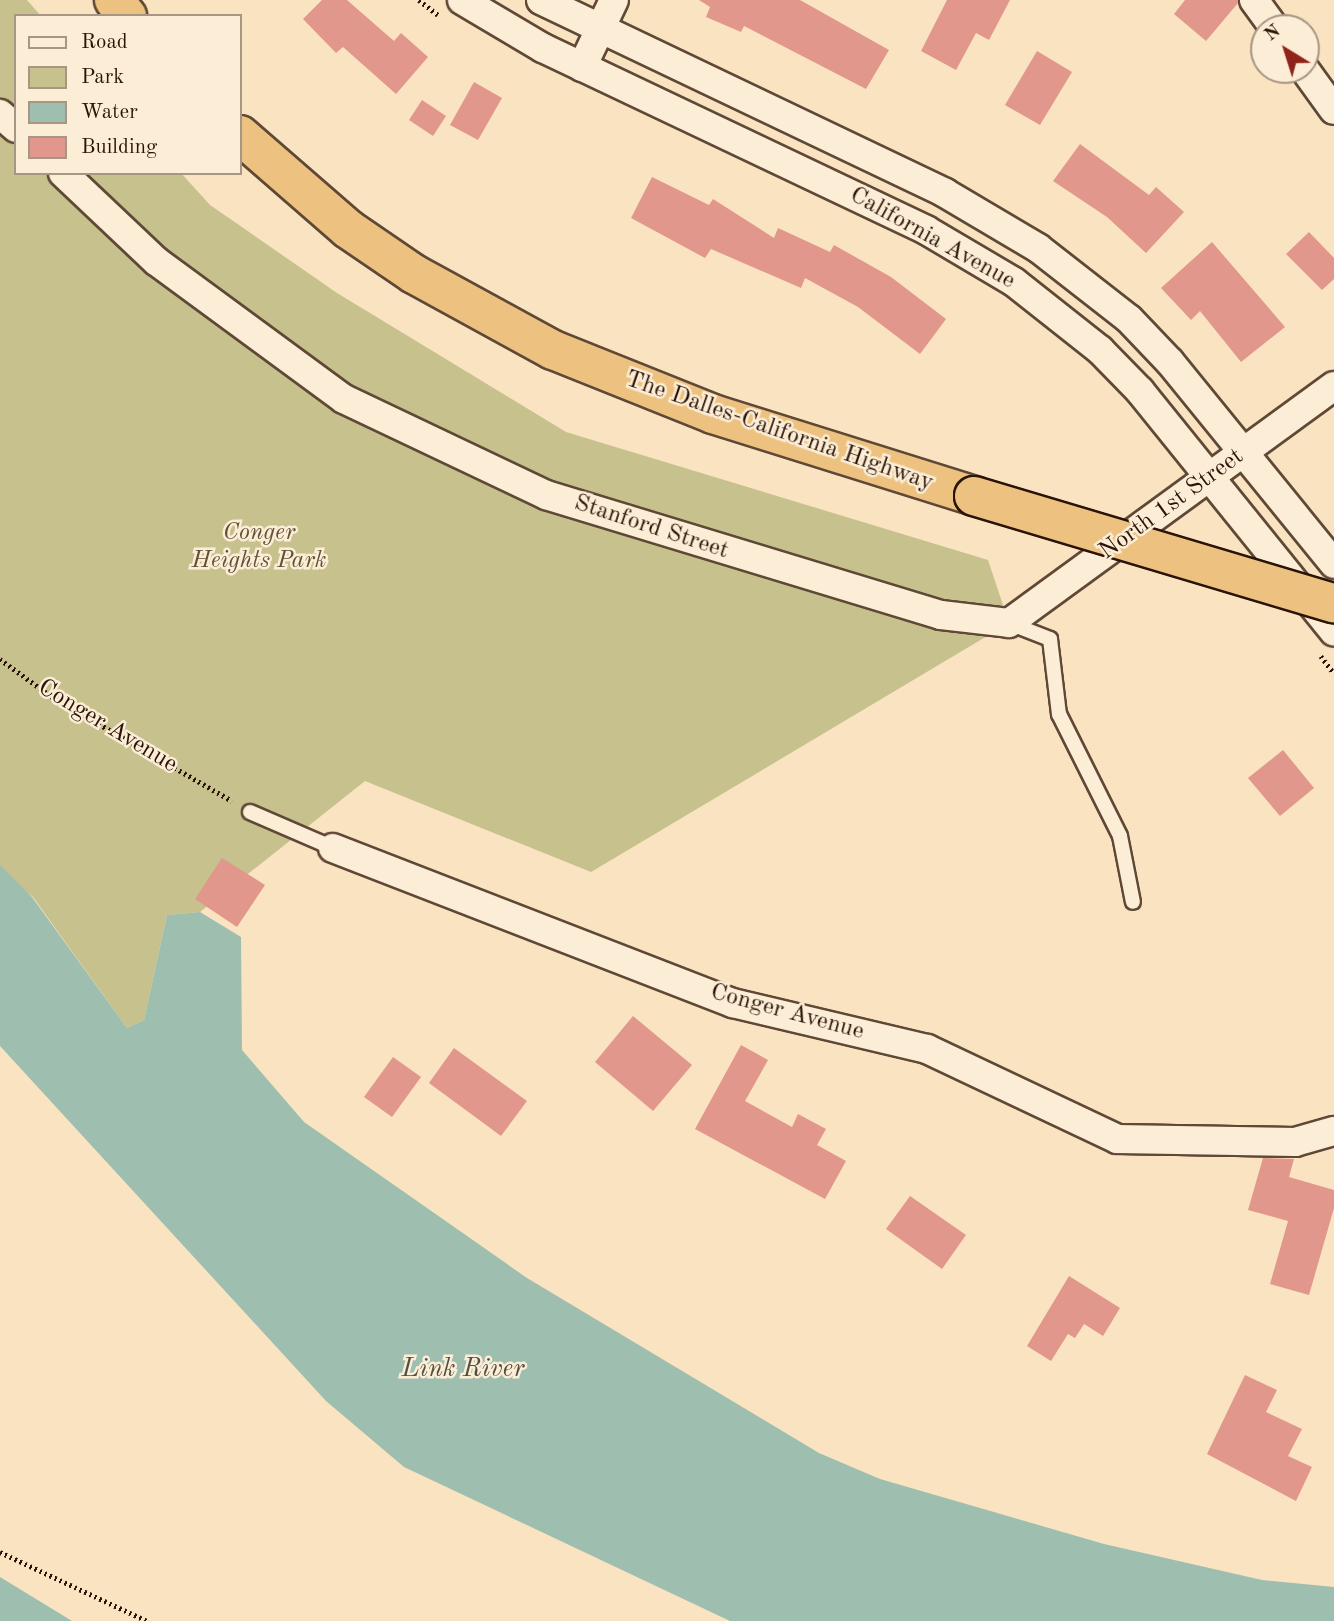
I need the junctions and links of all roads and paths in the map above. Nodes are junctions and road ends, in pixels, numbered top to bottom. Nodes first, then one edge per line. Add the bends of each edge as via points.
1 (114, 0) edge
2 (419, 0) edge
3 (463, 0) edge
4 (541, 0) edge
5 (614, 0) edge
6 (125, 14) edge
7 (450, 25) dead end
8 (600, 29) junction
9 (582, 67) junction
10 (1315, 84) edge
11 (1334, 110) edge
12 (0, 114) edge
13 (14, 126) edge
14 (242, 137) edge
15 (65, 175) edge
16 (1334, 386) edge
17 (1246, 452) junction
18 (1213, 477) junction
19 (1334, 564) edge
20 (1334, 603) edge
21 (1009, 623) junction
22 (1324, 640) edge
23 (0, 659) edge
24 (1334, 673) edge
25 (217, 792) dead end
26 (250, 812) dead end
27 (332, 848) joint
28 (1133, 902) dead end
29 (1334, 1131) edge
30 (0, 1552) edge
31 (147, 1621) edge

1 - 6 highway
2 - 7 path
3 - 9 street, California Avenue
4 - 8 street, California Avenue
5 - 8 street
8 - 9 street
8 - 17 street, California Avenue via 945,193 1038,248 1129,319
9 - 18 street, California Avenue via 926,230 1014,282 1100,350
10 - 11 street
12 - 13 street
14 - 20 highway, The Dalles-California Highway, bridge via 370,244 482,314 553,350 713,414
15 - 21 street, Stanford Street via 156,261 344,399 455,455 546,495 868,596 941,615
16 - 17 street, North 1st Street
17 - 18 street, North 1st Street
17 - 19 street, California Avenue
18 - 21 street, North 1st Street
18 - 22 street, California Avenue
21 - 28 lane, Stanford Street via 1050,639 1059,714 1120,836
22 - 24 path
23 - 25 path, Conger Avenue via 51,696
26 - 27 lane, Conger Avenue
27 - 29 street, Conger Avenue via 733,1003 927,1049 1117,1139 1295,1142
30 - 31 path

